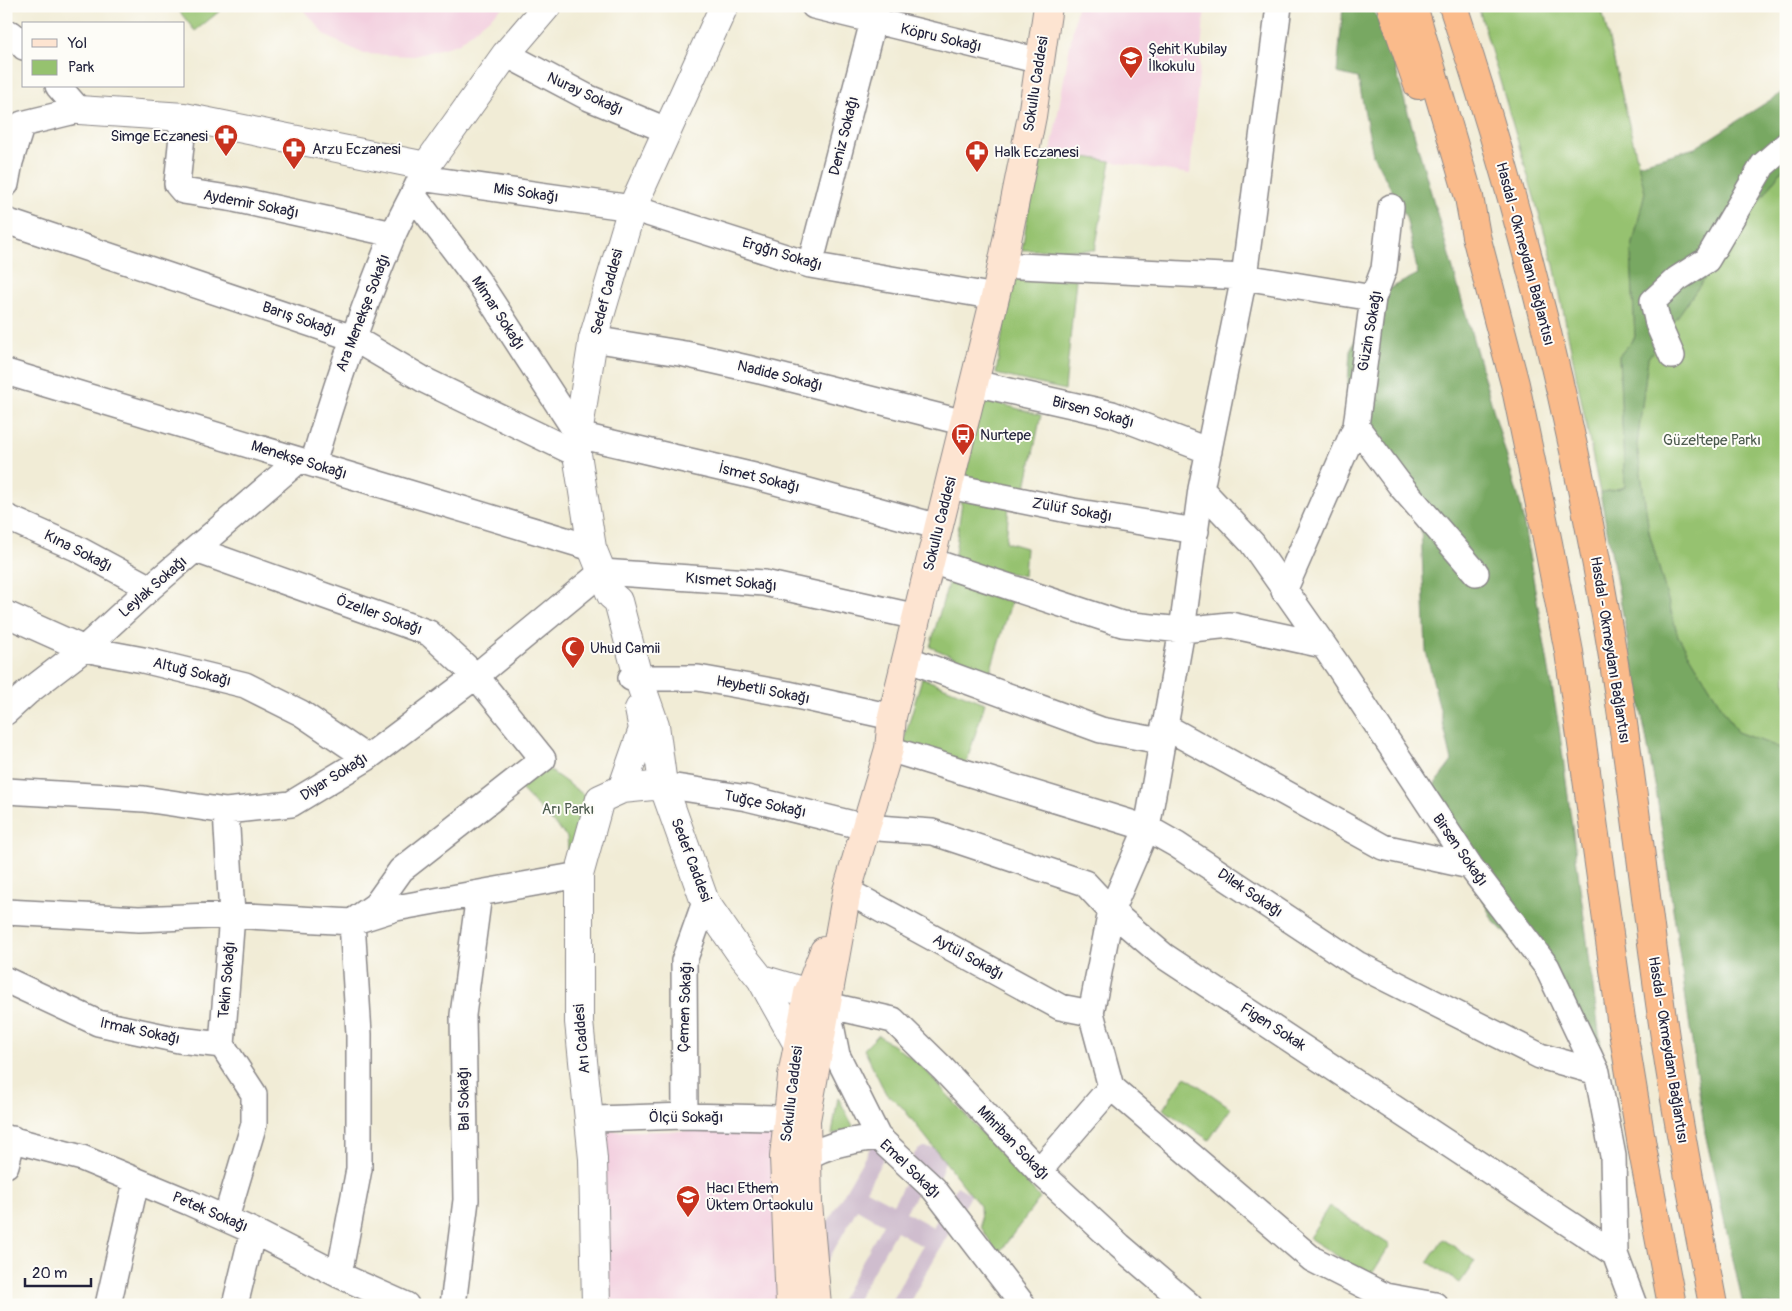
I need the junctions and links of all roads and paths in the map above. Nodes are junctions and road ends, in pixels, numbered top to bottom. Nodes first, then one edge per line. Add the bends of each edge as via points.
1 (547, 6) edge
2 (724, 6) edge
3 (814, 6) edge
4 (1048, 6) edge
5 (1279, 6) edge
6 (1391, 6) edge
7 (1413, 6) edge
8 (1453, 6) edge
9 (875, 14) edge
10 (6, 33) edge
11 (22, 45) edge
12 (506, 54) junction
13 (1040, 61) junction
14 (60, 88) edge
15 (79, 110) junction
16 (184, 117) junction
17 (14, 124) edge
18 (666, 130) junction
19 (1786, 145) edge
20 (420, 180) junction
21 (6, 184) edge
22 (1391, 207) dead end
23 (632, 208) junction
24 (6, 220) edge
25 (393, 234) junction
26 (1476, 236) junction
27 (810, 265) junction
28 (1001, 265) junction
29 (1244, 276) junction
30 (996, 297) junction
31 (1373, 298) junction
32 (353, 338) junction
33 (594, 339) junction
34 (1672, 356) dead end
35 (6, 372) edge
36 (974, 383) junction
37 (965, 422) junction
38 (1356, 426) junction
39 (577, 445) junction
40 (1209, 451) junction
41 (306, 462) junction
42 (949, 486) junction
43 (1201, 489) junction
44 (6, 517) edge
45 (939, 527) junction
46 (1196, 531) junction
47 (592, 548) junction
48 (196, 550) junction
49 (930, 561) junction
50 (1476, 573) dead end
51 (606, 584) junction
52 (150, 588) junction
53 (1284, 590) junction
54 (6, 614) edge
55 (917, 617) junction
56 (1182, 630) junction
57 (1323, 645) junction
58 (84, 649) junction
59 (907, 658) junction
60 (476, 676) junction
61 (635, 678) junction
62 (6, 712) edge
63 (892, 718) junction
64 (1162, 734) junction
65 (889, 749) junction
66 (366, 758) junction
67 (663, 785) junction
68 (622, 789) junction
69 (6, 791) edge
70 (226, 812) junction
71 (865, 827) junction
72 (1147, 828) junction
73 (1470, 866) junction
74 (579, 875) junction
75 (848, 891) junction
76 (479, 894) junction
77 (705, 902) junction
78 (1111, 911) junction
79 (6, 912) edge
80 (232, 915) junction
81 (352, 922) junction
82 (761, 979) junction
83 (6, 980) edge
84 (818, 999) junction
85 (1091, 1014) junction
86 (222, 1045) junction
87 (798, 1045) junction
88 (1596, 1072) junction
89 (1110, 1087) junction
90 (685, 1116) junction
91 (775, 1118) dead end
92 (596, 1119) dead end
93 (878, 1137) junction
94 (10, 1139) edge
95 (807, 1155) junction
96 (6, 1165) edge
97 (1039, 1171) junction
98 (785, 1172) junction
99 (136, 1182) junction
100 (226, 1218) junction
101 (253, 1231) junction
102 (1615, 1254) junction
103 (339, 1275) junction
104 (363, 1296) edge
105 (1367, 1297) edge
106 (108, 1305) edge
107 (235, 1305) edge
108 (406, 1305) edge
109 (453, 1305) edge
110 (596, 1305) edge
111 (790, 1305) edge
112 (817, 1305) edge
113 (1023, 1305) edge
114 (1189, 1305) edge
115 (1435, 1305) edge
116 (1634, 1305) edge
117 (1672, 1305) edge
118 (1713, 1305) edge

1 - 12 street
2 - 18 street, Sedef Caddesi
3 - 9 street, Köpru Sokağı
4 - 13 main road, Sokullu Caddesi
5 - 29 street
6 - 26 highway via 1447,177
7 - 26 highway via 1460,161
8 - 118 highway, Hasdal - Okmeydanı Bağlantısı via 1533,279 1561,395 1610,635 1660,1006
9 - 13 street, Köpru Sokağı
9 - 27 street, Deniz Sokağı
10 - 11 street via 12,34
12 - 18 street, Nuray Sokağı via 589,98
12 - 20 street
13 - 28 main road, Sokullu Caddesi
14 - 15 street
15 - 16 street
15 - 17 street
16 - 20 street
16 - 25 street, Aydemir Sokağı via 177,184 183,191
17 - 21 street
18 - 23 street, Sedef Caddesi
19 - 34 street via 1763,165 1707,260 1677,279 1653,301 1658,324
20 - 23 street, Mis Sokağı
20 - 25 street, Ara Menekşe Sokağı
20 - 39 street, Mimar Sokağı
22 - 31 street, Güzin Sokağı via 1384,269
23 - 27 street, Ergğn Sokağı
23 - 33 street, Sedef Caddesi
24 - 32 street, Barış Sokağı
25 - 32 street, Ara Menekşe Sokağı
26 - 117 highway via 1515,384 1568,652 1620,1019
27 - 30 street, Ergğn Sokağı
28 - 29 street
28 - 30 main road, Sokullu Caddesi
29 - 31 street
29 - 40 street
30 - 36 main road, Sokullu Caddesi
31 - 38 street, Güzin Sokağı
32 - 39 street, Barış Sokağı via 426,381
32 - 41 street, Ara Menekşe Sokağı
33 - 37 street, Nadide Sokağı via 732,365
33 - 39 street, Sedef Caddesi
35 - 41 street, Menekşe Sokağı
36 - 37 main road, Sokullu Caddesi
36 - 40 street, Birsen Sokağı via 1112,414
37 - 42 main road, Sokullu Caddesi
38 - 50 street via 1400,485
38 - 53 street, Güzin Sokağı
39 - 45 street, İsmet Sokağı via 754,476
39 - 47 street, Sedef Caddesi
40 - 43 street
41 - 47 street, Menekşe Sokağı
41 - 48 street, Leylak Sokağı
42 - 45 main road, Sokullu Caddesi
42 - 46 street, Zülüf Sokağı
43 - 46 street
43 - 53 street, Birsen Sokağı via 1252,543
44 - 52 street, Kına Sokağı via 76,548
45 - 49 main road, Sokullu Caddesi
46 - 56 street
47 - 51 street, Sedef Caddesi
48 - 52 street, Leylak Sokağı
48 - 60 street, Özeller Sokağı via 429,633
49 - 55 main road, Sokullu Caddesi
49 - 56 street via 1122,624
51 - 55 street, Kısmet Sokağı via 764,583
51 - 60 street, Diyar Sokağı
51 - 61 street, Sedef Caddesi via 608,605
52 - 58 street, Leylak Sokağı
53 - 57 street, Birsen Sokağı
54 - 58 street, Altuğ Sokağı
55 - 59 main road, Sokullu Caddesi
56 - 57 street via 1230,625
56 - 64 street
57 - 73 street, Birsen Sokağı
58 - 62 street, Leylak Sokağı
58 - 66 street, Altuğ Sokağı via 245,685 301,713
59 - 63 main road, Sokullu Caddesi
59 - 64 street via 1101,730
60 - 66 street, Diyar Sokağı
60 - 81 street, Özeller Sokağı via 543,759 401,870 376,905
61 - 63 street, Heybetli Sokağı via 698,678 788,694
61 - 67 street, Sedef Caddesi via 655,726
61 - 68 street, Sedef Caddesi via 643,729
63 - 65 main road, Sokullu Caddesi
64 - 72 street
64 - 73 street via 1383,847
65 - 71 main road, Sokullu Caddesi
65 - 72 street, Dilek Sokağı
66 - 70 street, Diyar Sokağı via 291,804
67 - 68 street
67 - 71 street, Tuğçe Sokağı via 747,798
67 - 77 street, Sedef Caddesi
68 - 74 street, Arı Caddesi via 600,799
69 - 70 street, Diyar Sokağı via 144,799
70 - 80 street, Tekin Sokağı
71 - 75 main road, Sokullu Caddesi
71 - 78 street, Figen Sokak via 932,832 1085,882
72 - 78 street
72 - 88 street, Dilek Sokağı via 1357,964 1540,1056
73 - 88 street, Birsen Sokağı via 1547,967
74 - 76 street
74 - 110 street, Arı Caddesi via 579,1022 593,1159
75 - 84 main road, Sokullu Caddesi
75 - 85 street, Aytül Sokağı via 1060,1007
76 - 81 street via 396,908
76 - 109 street, Bal Sokağı via 463,1015 466,1200
77 - 82 street, Sedef Caddesi
77 - 90 street, Çemen Sokağı via 684,961
78 - 85 street
78 - 102 street, Figen Sokak via 1164,956
79 - 80 street via 139,919
80 - 81 street
80 - 86 street, Tekin Sokağı
81 - 103 street via 359,1034 359,1169
82 - 84 street
82 - 87 street, Sedef Caddesi
83 - 86 street, Irmak Sokağı via 98,1023 179,1040
84 - 87 main road, Sokullu Caddesi
84 - 93 street via 837,1055
84 - 95 main road, Sokullu Caddesi via 806,1120
84 - 97 street, Mihriban Sokağı via 893,1020
85 - 89 street
86 - 100 street via 254,1094 254,1124
87 - 98 main road, Sokullu Caddesi via 792,1076
88 - 102 street, Birsen Sokağı via 1613,1156
89 - 97 street
89 - 105 street via 1312,1259
90 - 91 street, Ölçü Sokağı
90 - 92 street, Ölçü Sokağı
93 - 95 street, Emel Sokağı via 840,1142
93 - 113 street, Emel Sokağı via 934,1189
94 - 96 street
94 - 99 street, Petek Sokağı via 82,1158
95 - 98 street, Emel Sokağı
95 - 112 main road, Sokullu Caddesi
97 - 114 street, Mihriban Sokağı
98 - 111 main road, Sokullu Caddesi
99 - 100 street, Petek Sokağı
99 - 106 street
100 - 101 street, Petek Sokağı
101 - 103 street, Petek Sokağı
101 - 107 street
102 - 116 street
103 - 104 street, Petek Sokağı
104 - 108 street, Petek Sokağı
105 - 115 street via 1385,1296

